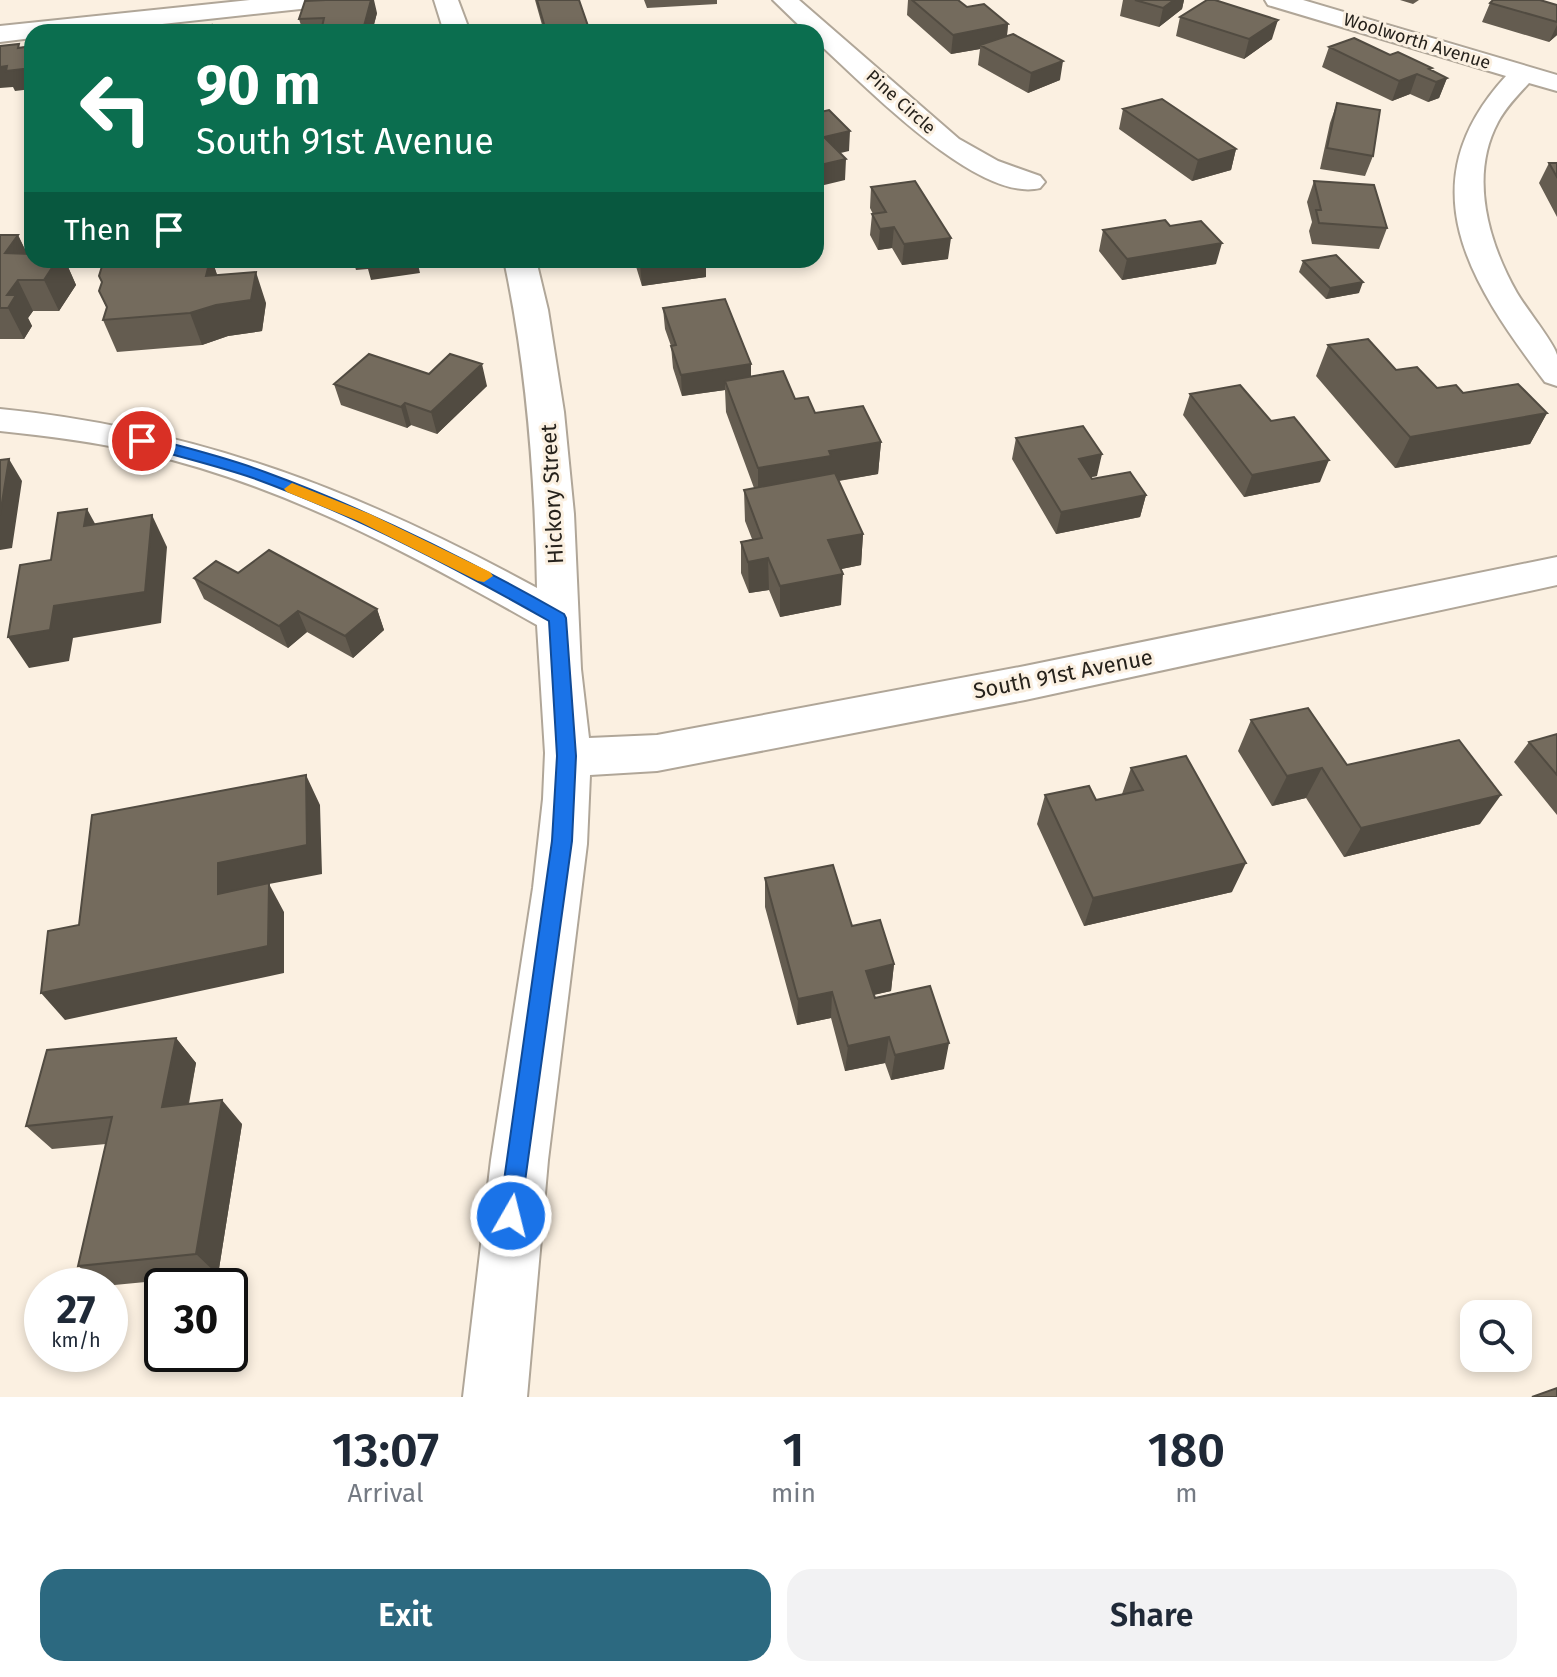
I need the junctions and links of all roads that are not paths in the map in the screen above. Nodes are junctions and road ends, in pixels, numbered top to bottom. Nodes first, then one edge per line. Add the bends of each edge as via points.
1 (319, 0) edge
2 (446, 0) edge
3 (785, 0) edge
4 (1277, 0) edge
5 (94, 24) edge
6 (454, 24) edge
7 (812, 24) edge
8 (24, 31) edge
9 (0, 34) edge
10 (824, 34) edge
11 (1524, 73) junction
12 (1557, 83) edge
13 (1030, 182) dead end
14 (522, 268) edge
15 (1557, 375) edge
16 (0, 420) edge
17 (1557, 571) edge
18 (558, 618) junction
19 (566, 756) junction
20 (495, 1397) edge

1 - 5 street
2 - 6 street
3 - 7 street, Pine Circle
4 - 11 street, Woolworth Avenue
8 - 9 street
10 - 13 street, Pine Circle via 949,145 986,168
11 - 12 street, Woolworth Avenue
11 - 15 street via 1479,132 1470,183 1473,220 1503,299
14 - 18 street, Hickory Street via 550,420
16 - 18 street via 142,441 257,474 454,560
17 - 19 street, South 91st Avenue via 1025,683 672,750
18 - 19 street, Hickory Street
19 - 20 street, Hickory Street via 562,841 511,1216

